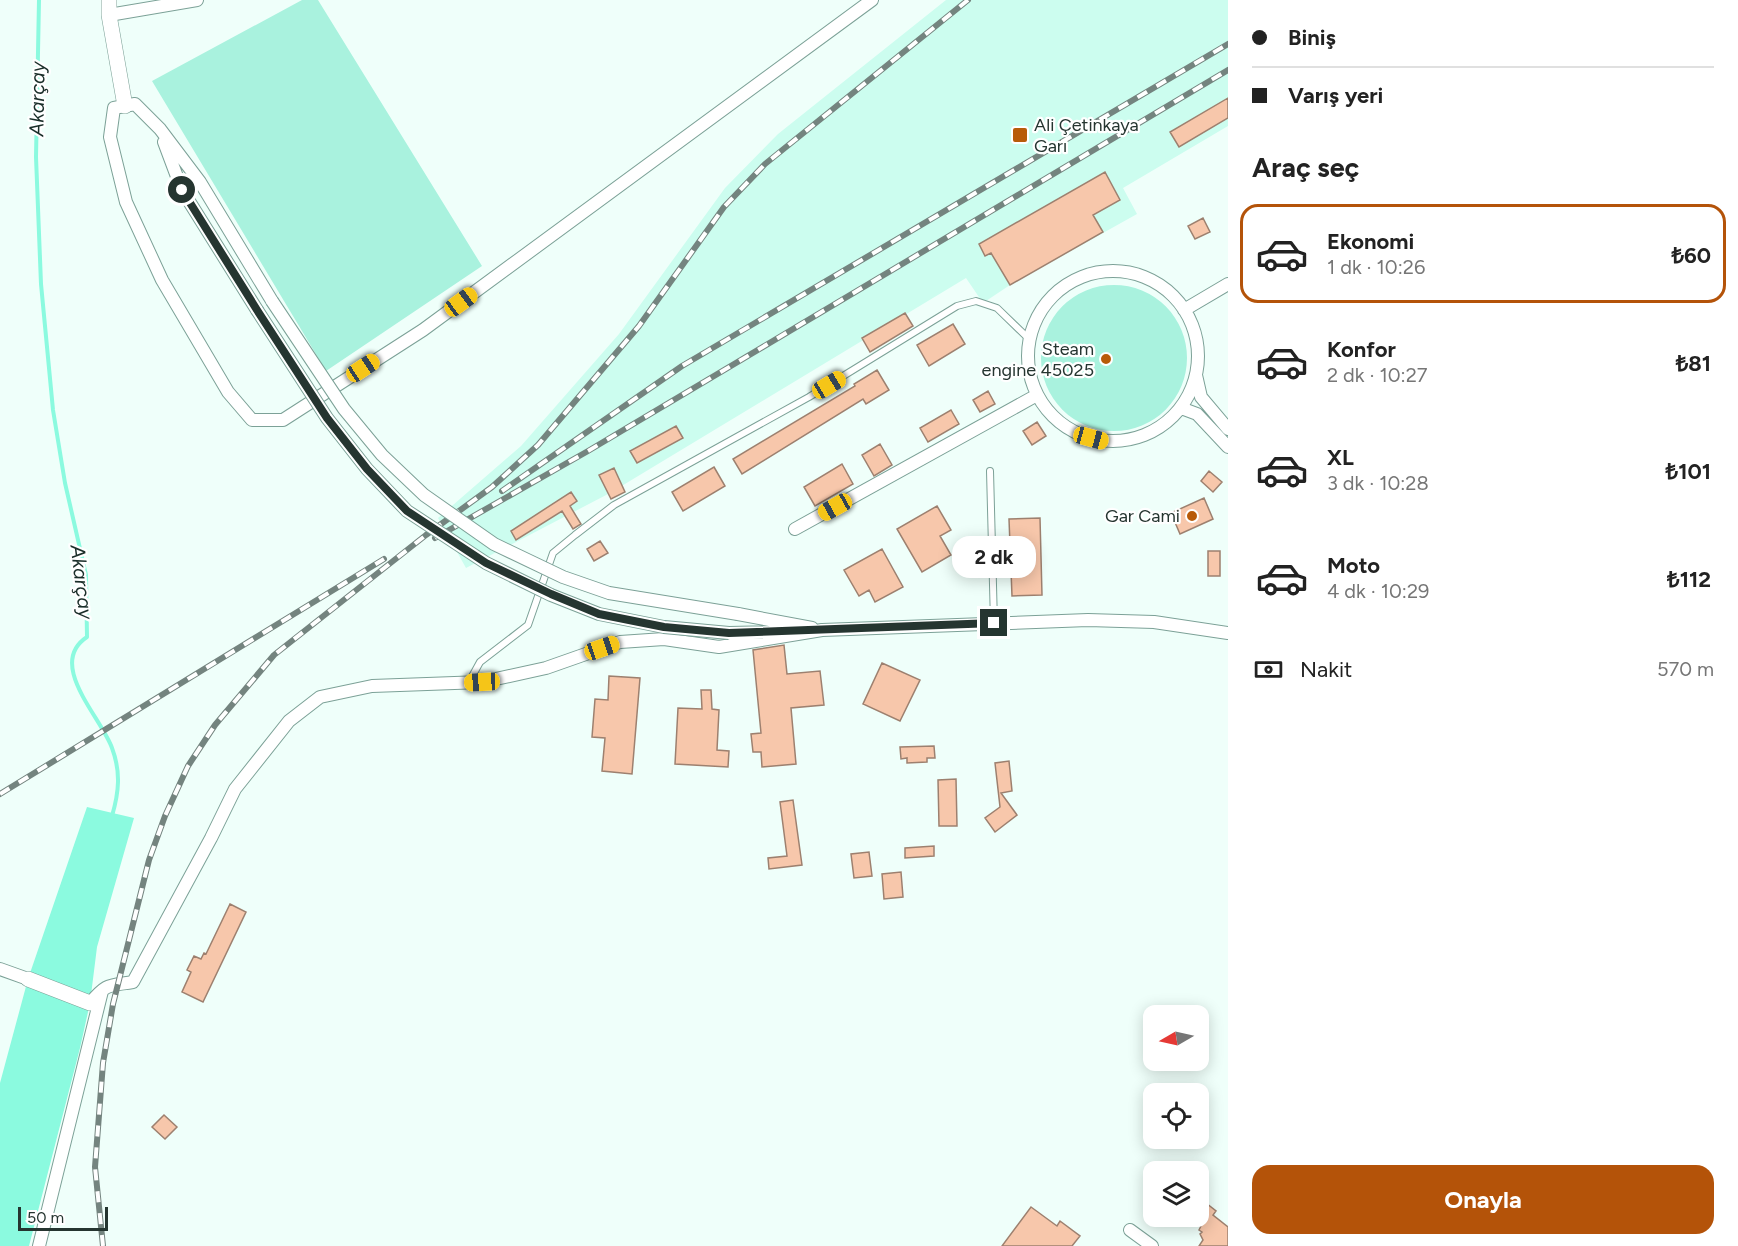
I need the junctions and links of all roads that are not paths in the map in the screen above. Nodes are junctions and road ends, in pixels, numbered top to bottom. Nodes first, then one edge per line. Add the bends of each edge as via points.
1 (197, 0) edge
2 (872, 0) edge
3 (109, 7) edge
4 (125, 105) junction
5 (160, 129) junction
6 (1228, 284) edge
7 (1184, 310) junction
8 (1028, 338) junction
9 (1196, 373) junction
10 (1037, 395) junction
11 (1180, 408) junction
12 (1228, 429) edge
13 (1228, 447) edge
14 (990, 471) dead end
15 (795, 529) dead end
16 (994, 623) junction
17 (822, 630) junction
18 (1228, 633) edge
19 (469, 683) junction
20 (0, 969) edge
21 (28, 979) joint
22 (102, 988) junction
23 (90, 1003) joint
24 (1130, 1230) dead end
25 (39, 1246) edge
26 (1152, 1246) edge

1 - 3 street
2 - 4 street via 423,330 283,420 252,420 228,392 162,280 126,202 110,137 114,108
3 - 4 street
4 - 5 street via 135,104
5 - 17 street, bridge via 200,182 344,409 382,455 424,495 494,544 563,577 609,593
5 - 17 street, bridge via 182,190 257,310 327,418 407,511 486,563 599,614 664,627 729,633
6 - 7 street
7 - 8 street via 1165,289 1140,275 1102,272 1083,276 1058,290 1040,312
7 - 9 street via 1194,330
8 - 10 street via 1028,368
8 - 19 lane via 997,308 976,301 957,306 808,397 614,505 553,552 528,625 480,662
9 - 11 street
9 - 12 street via 1201,397
10 - 11 street via 1054,418 1078,434 1105,441 1134,439 1160,427
10 - 15 street
11 - 13 street via 1197,414
14 - 16 lane
16 - 17 street
16 - 18 street via 1154,622
17 - 19 street via 719,647 664,639 620,642 546,668
19 - 22 street via 372,686 320,697 289,721 235,789 133,982
20 - 21 street
21 - 23 street
22 - 23 street
22 - 25 street
24 - 26 street

